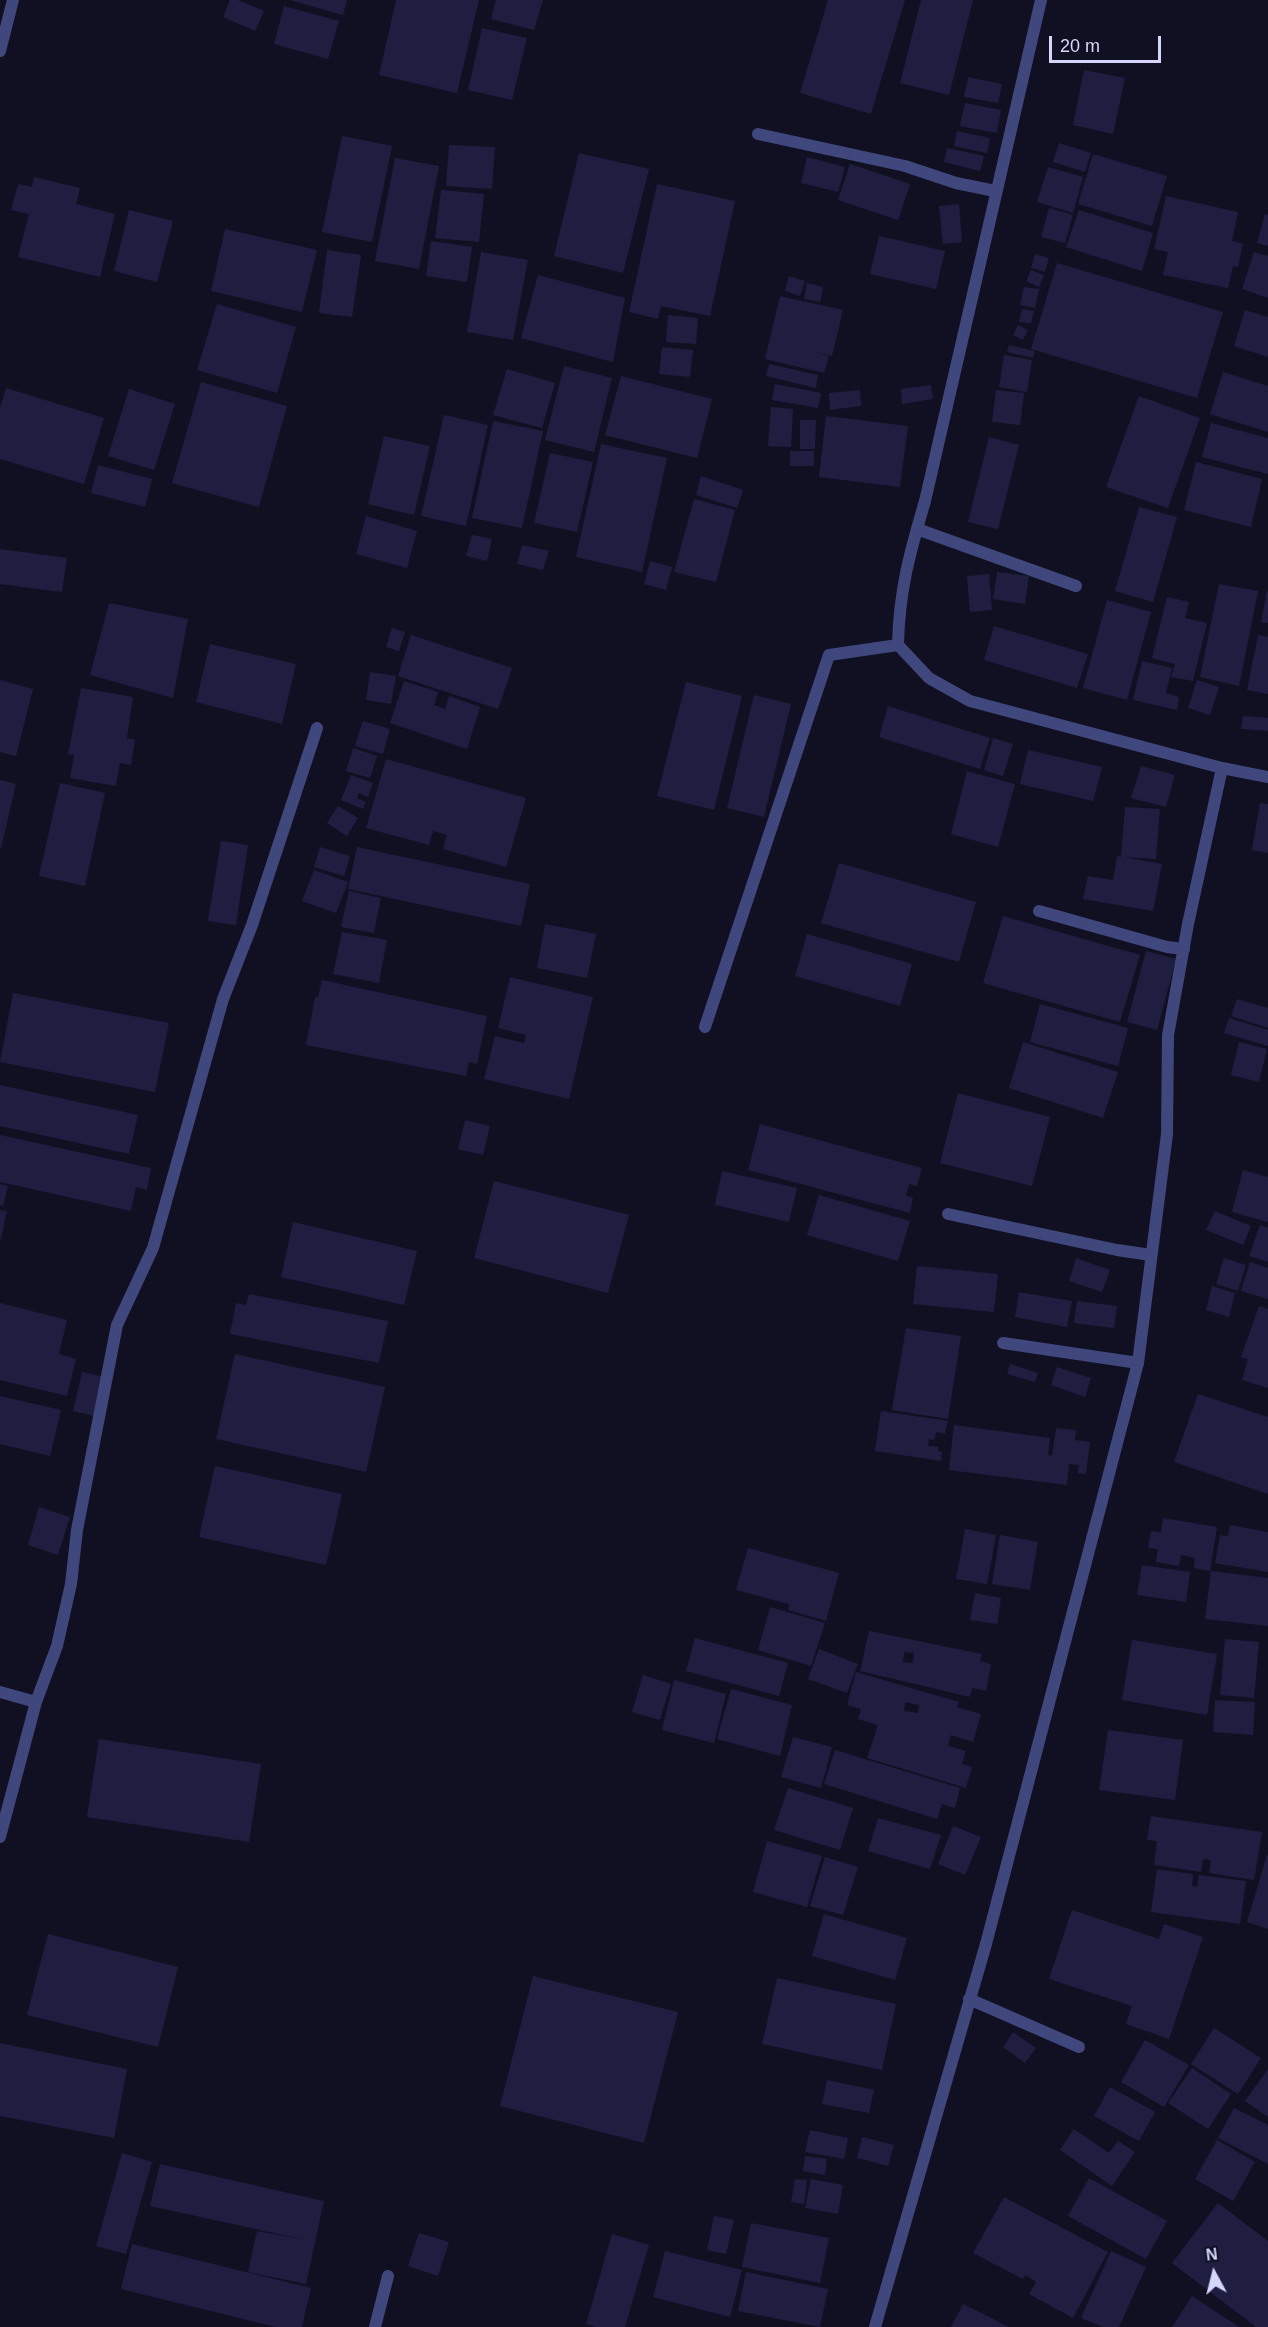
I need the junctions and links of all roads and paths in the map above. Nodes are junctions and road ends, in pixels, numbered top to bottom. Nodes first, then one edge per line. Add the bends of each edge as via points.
1 (13, 0) edge
2 (1041, 0) edge
3 (0, 51) edge
4 (758, 134) dead end
5 (995, 191) junction
6 (916, 529) junction
7 (1076, 585) dead end
8 (898, 645) junction
9 (317, 729) dead end
10 (1222, 768) junction
11 (1268, 777) edge
12 (1039, 912) dead end
13 (1184, 949) junction
14 (705, 1027) dead end
15 (948, 1214) dead end
16 (1152, 1255) junction
17 (1003, 1342) dead end
18 (1138, 1363) junction
19 (0, 1692) edge
20 (36, 1702) junction
21 (0, 1837) edge
22 (969, 2000) junction
23 (1079, 2047) dead end
24 (388, 2276) dead end
25 (375, 2327) edge
26 (875, 2327) edge

1 - 3 street
2 - 5 street
4 - 5 street via 905,166
5 - 6 street
6 - 7 street
6 - 8 street via 904,576
8 - 10 street via 929,678 970,701
8 - 14 street via 829,654
9 - 20 street via 252,925 223,999 153,1248 117,1325 77,1530 71,1584 57,1646
10 - 11 street
10 - 13 street
12 - 13 street
13 - 16 street via 1168,1035 1167,1134
15 - 16 street
16 - 18 street
17 - 18 street
18 - 22 street
19 - 20 street
20 - 21 street
22 - 23 street
22 - 26 street
24 - 25 street

